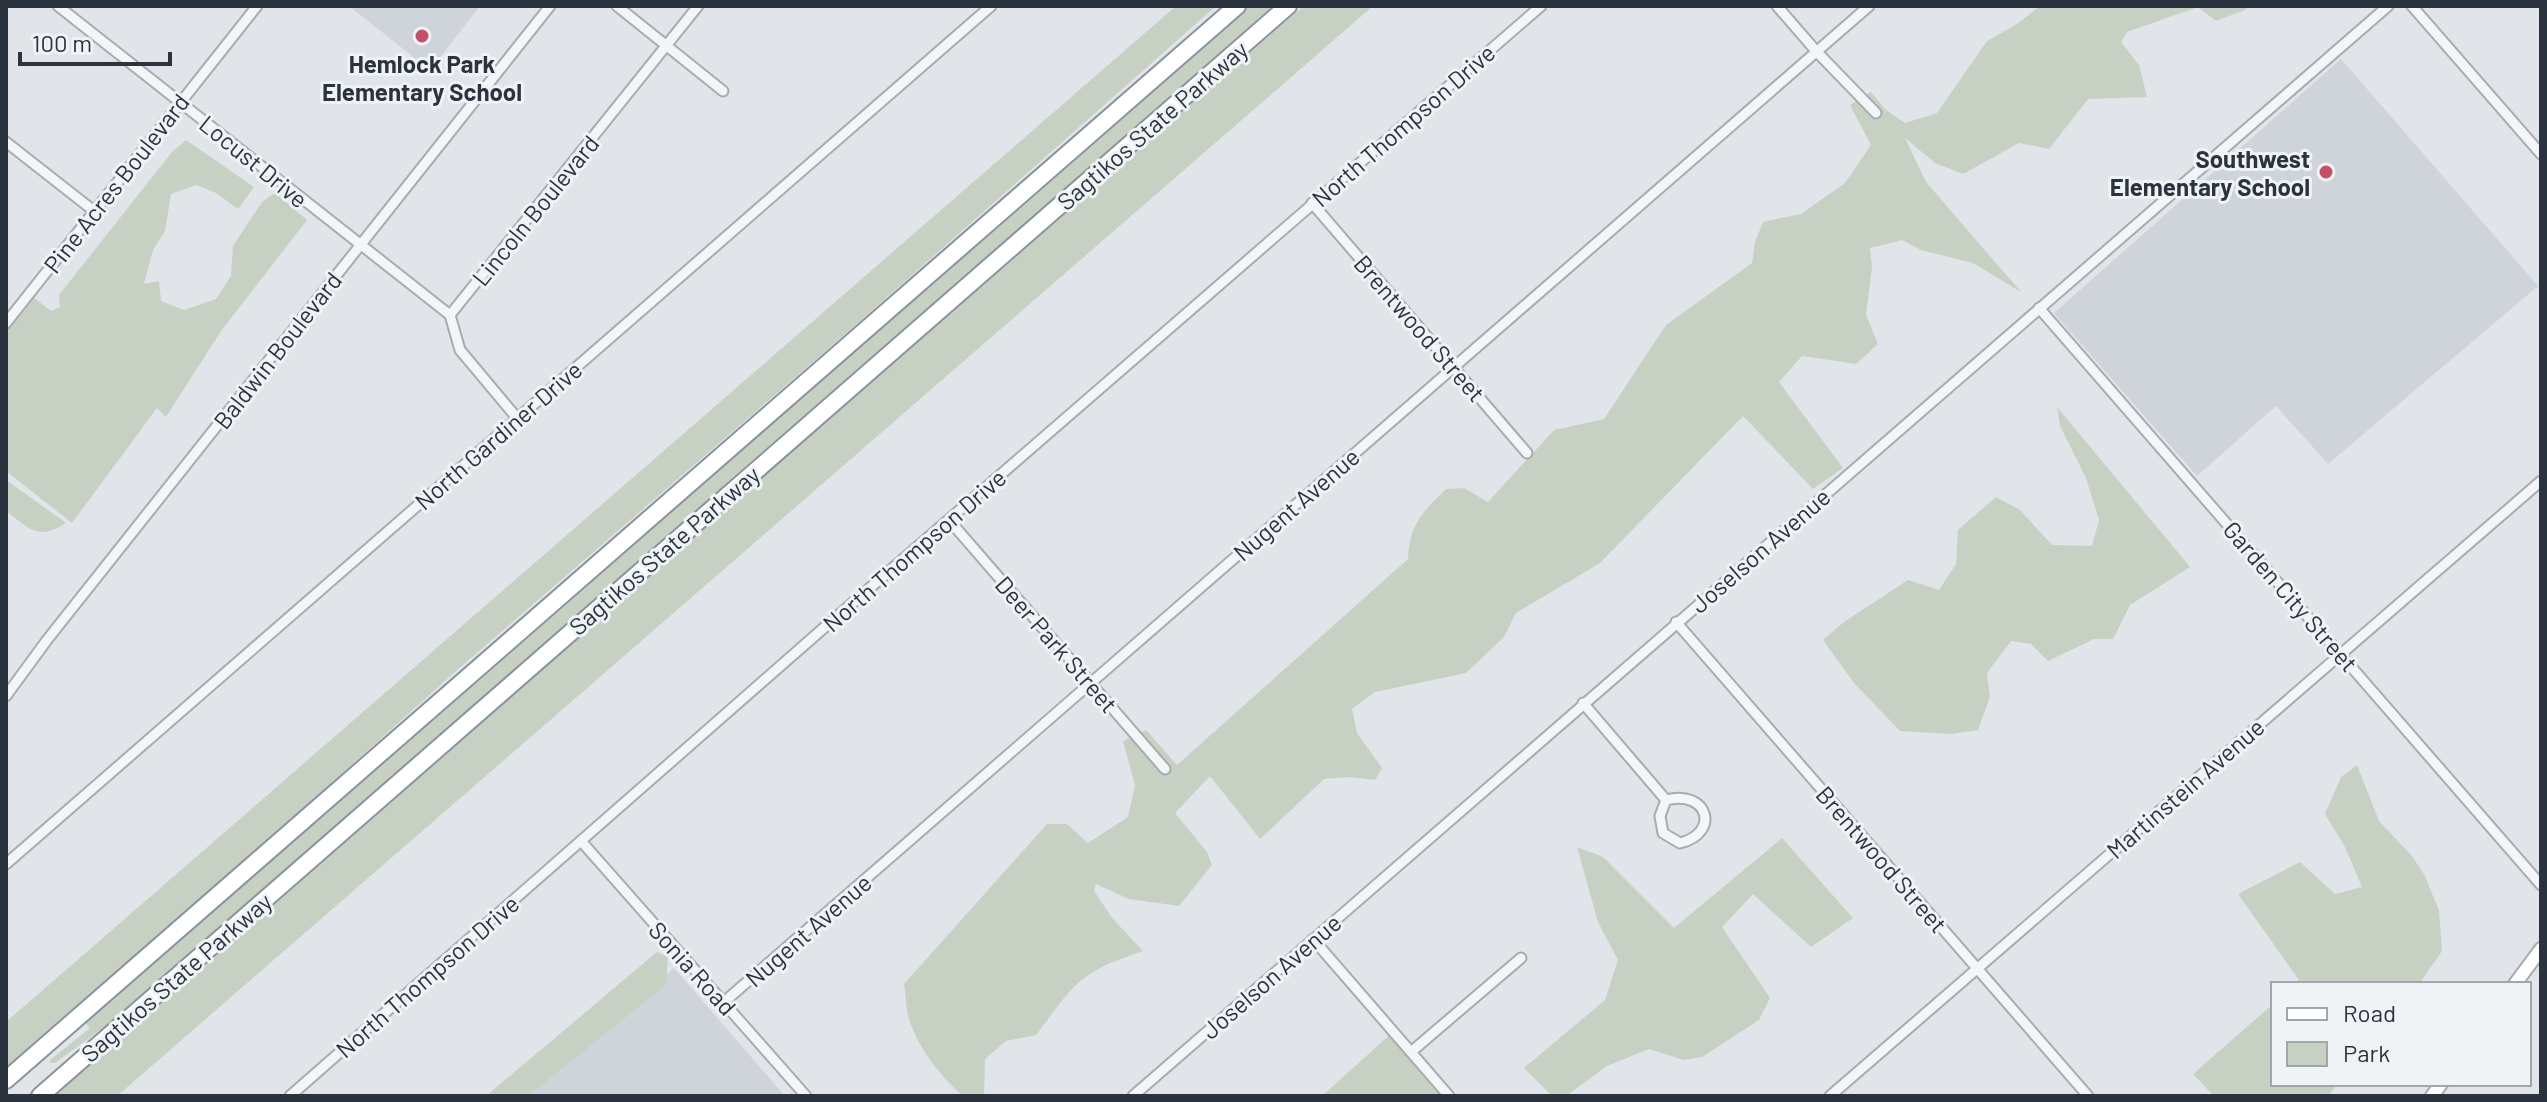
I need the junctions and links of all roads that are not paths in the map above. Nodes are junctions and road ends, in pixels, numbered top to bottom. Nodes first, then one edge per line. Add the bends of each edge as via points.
1 (58, 6) edge
2 (257, 6) edge
3 (550, 6) edge
4 (617, 6) edge
5 (698, 6) edge
6 (991, 6) edge
7 (1237, 6) edge
8 (1288, 6) edge
9 (1541, 6) edge
10 (1777, 6) edge
11 (1869, 6) edge
12 (2388, 6) edge
13 (2412, 6) edge
14 (666, 46) junction
15 (1816, 51) junction
16 (723, 91) dead end
17 (180, 102) junction
18 (1876, 113) dead end
19 (6, 142) edge
20 (2541, 154) edge
21 (1312, 203) junction
22 (94, 211) junction
23 (360, 245) junction
24 (2039, 308) junction
25 (450, 315) junction
26 (7, 320) edge
27 (1453, 367) junction
28 (517, 418) junction
29 (1527, 453) dead end
30 (2541, 481) edge
31 (949, 520) junction
32 (1676, 622) junction
33 (2340, 654) junction
34 (1092, 683) junction
35 (6, 696) edge
36 (1583, 703) junction
37 (1165, 769) dead end
38 (1666, 800) junction
39 (581, 841) junction
40 (6, 864) edge
41 (2541, 885) edge
42 (1313, 939) junction
43 (2541, 949) edge
44 (1521, 958) dead end
45 (1977, 968) junction
46 (2516, 982) edge
47 (724, 1002) junction
48 (1411, 1052) junction
49 (6, 1080) edge
50 (40, 1096) edge
51 (290, 1096) edge
52 (806, 1096) edge
53 (1133, 1096) edge
54 (1449, 1096) edge
55 (1830, 1096) edge
56 (2088, 1096) edge

1 - 17 street, Locust Drive
2 - 17 street, Pine Acres Boulevard
3 - 23 street, Baldwin Boulevard
4 - 14 street
5 - 14 street, Lincoln Boulevard
6 - 28 street, North Gardiner Drive
7 - 49 highway, Sagtikos State Parkway
8 - 50 highway, Sagtikos State Parkway
9 - 21 street, North Thompson Drive
10 - 15 street
11 - 15 street, Nugent Avenue
12 - 24 street, Joselson Avenue
13 - 20 street
14 - 16 street
14 - 25 street, Lincoln Boulevard
15 - 18 street
15 - 27 street, Nugent Avenue
17 - 22 street, Pine Acres Boulevard
17 - 23 street, Locust Drive
19 - 22 street
21 - 27 street, Brentwood Street
21 - 31 street, North Thompson Drive
22 - 26 street, Pine Acres Boulevard
23 - 25 street, Locust Drive
23 - 35 street, Baldwin Boulevard
24 - 32 street, Joselson Avenue
24 - 33 street, Garden City Street
25 - 28 street via 460,350
27 - 29 street, Brentwood Street
27 - 34 street, Nugent Avenue
28 - 40 street, North Gardiner Drive
30 - 33 street, Martinstein Avenue
31 - 34 street, Deer Park Street
31 - 39 street, North Thompson Drive
32 - 36 street, Joselson Avenue
32 - 45 street, Brentwood Street
33 - 41 street, Garden City Street
33 - 45 street, Martinstein Avenue
34 - 37 street, Deer Park Street
34 - 47 street, Nugent Avenue
36 - 38 street
36 - 42 street, Joselson Avenue
38 - 38 street via 1660,816 1663,833 1680,843 1696,837 1703,830 1699,804 1690,798
39 - 47 street, Sonia Road
39 - 51 street, North Thompson Drive
42 - 48 street
42 - 53 street, Joselson Avenue
43 - 46 street
44 - 48 street
45 - 55 street, Martinstein Avenue
45 - 56 street, Brentwood Street
47 - 52 street, Sonia Road
48 - 54 street

